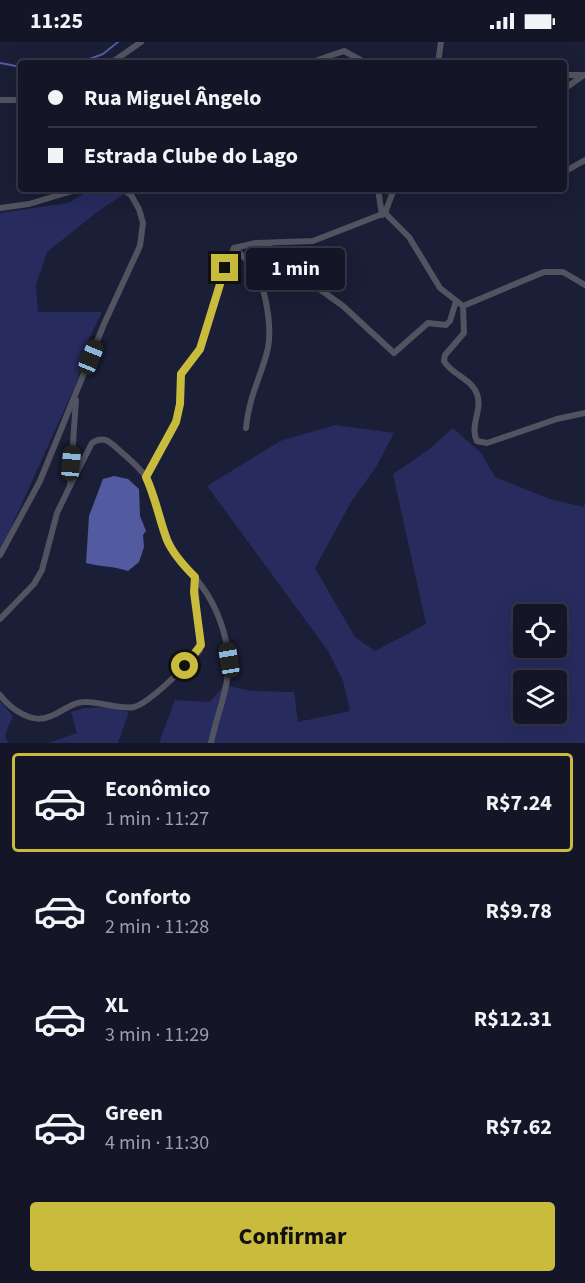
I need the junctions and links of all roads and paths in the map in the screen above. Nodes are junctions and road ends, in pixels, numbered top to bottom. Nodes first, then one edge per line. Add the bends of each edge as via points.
1 (141, 42) edge
2 (441, 42) edge
3 (115, 60) edge
4 (318, 60) edge
5 (360, 60) edge
6 (438, 60) edge
7 (567, 75) edge
8 (584, 76) edge
9 (567, 87) edge
10 (0, 100) edge
11 (18, 100) edge
12 (585, 160) edge
13 (567, 170) edge
14 (69, 192) edge
15 (126, 192) edge
16 (379, 192) edge
17 (393, 192) edge
18 (0, 208) edge
19 (383, 214) junction
20 (266, 244) junction
21 (234, 248) junction
22 (585, 285) edge
23 (456, 301) junction
24 (463, 306) junction
25 (77, 390) junction
26 (585, 414) edge
27 (246, 428) dead end
28 (146, 477) junction
29 (70, 486) junction
30 (0, 555) edge
31 (195, 577) junction
32 (0, 619) edge
33 (0, 695) edge
34 (211, 743) edge

1 - 3 street
2 - 6 street
4 - 5 street via 344,51
7 - 8 street
8 - 9 street
10 - 11 street
12 - 13 street
14 - 18 street
15 - 25 street via 139,208 143,223 140,246
16 - 19 street
17 - 19 street
19 - 20 street via 313,241
19 - 23 street via 409,237 440,288
20 - 21 street
20 - 23 street via 394,353 428,323 446,325
21 - 27 street via 260,280 270,333 248,403
21 - 28 street via 200,349 181,374 176,422
22 - 24 street via 563,272 544,272
23 - 24 street
24 - 26 street via 464,333 444,361 477,394 479,405 473,434 477,441 487,443 557,419
25 - 29 street
25 - 30 street via 21,521
28 - 29 street via 115,447 99,439 92,443
28 - 31 street via 158,503 167,540
29 - 32 street via 57,513 42,570 34,584
31 - 33 street via 200,650 175,677 140,704 121,707 80,702 37,719 9,706
31 - 34 street via 215,608 229,660 228,689

